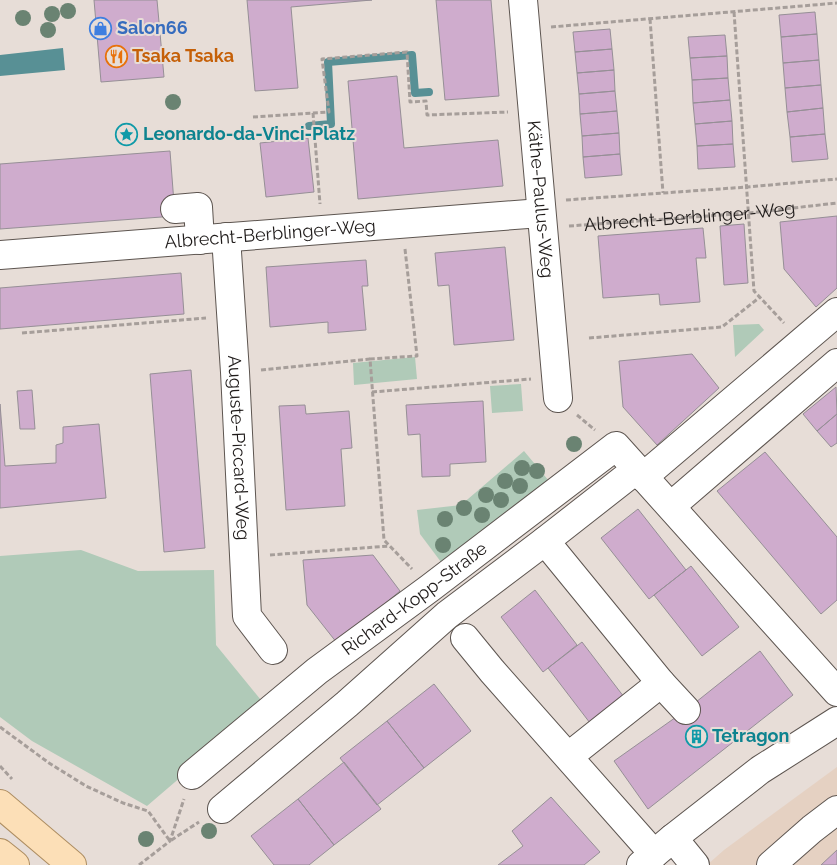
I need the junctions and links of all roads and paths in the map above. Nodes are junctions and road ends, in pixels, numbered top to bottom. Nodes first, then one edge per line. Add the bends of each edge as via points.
1 (523, 0) edge
2 (837, 3) edge
3 (734, 12) junction
4 (650, 18) junction
5 (525, 29) junction
6 (533, 112) junction
7 (313, 113) junction
8 (253, 117) dead end
9 (837, 179) edge
10 (747, 187) junction
11 (663, 193) junction
12 (579, 199) dead end
13 (837, 204) edge
14 (175, 209) dead end
15 (749, 213) junction
16 (542, 220) junction
17 (403, 224) junction
18 (322, 230) junction
19 (213, 239) junction
20 (0, 255) edge
21 (760, 298) junction
22 (837, 312) edge
23 (232, 316) junction
24 (22, 334) dead end
25 (589, 338) dead end
26 (802, 342) junction
27 (370, 359) junction
28 (837, 363) edge
29 (235, 372) junction
30 (557, 388) junction
31 (372, 392) junction
32 (616, 446) junction
33 (640, 473) junction
34 (670, 506) junction
35 (545, 541) junction
36 (389, 546) junction
37 (244, 557) junction
38 (430, 588) junction
39 (465, 638) dead end
40 (273, 650) dead end
41 (661, 683) junction
42 (837, 692) edge
43 (686, 710) dead end
44 (837, 720) edge
45 (0, 727) edge
46 (569, 756) junction
47 (192, 775) joint
48 (0, 804) edge
49 (222, 809) joint
50 (837, 810) edge
51 (170, 841) junction
52 (656, 852) edge
53 (0, 853) edge
54 (14, 865) edge
55 (72, 865) edge
56 (139, 865) edge
57 (695, 865) edge
58 (771, 865) edge

1 - 5 street, Käthe-Paulus-Weg
2 - 3 path
3 - 4 path
3 - 10 path
4 - 5 path
4 - 11 path
5 - 6 street, Käthe-Paulus-Weg
6 - 7 path via 427,115 426,101 410,102 407,52 322,59 329,112
6 - 16 street, Käthe-Paulus-Weg
7 - 8 path
7 - 18 path
9 - 10 path, Albrecht-Berblinger-Weg
10 - 11 path, Albrecht-Berblinger-Weg
10 - 15 path
11 - 12 path, Albrecht-Berblinger-Weg
13 - 15 path, Albrecht-Berblinger-Weg
14 - 19 street, Auguste-Piccard-Weg via 198,208
15 - 16 path, Albrecht-Berblinger-Weg
15 - 21 path via 754,292
16 - 17 street, Albrecht-Berblinger-Weg
16 - 30 street, Käthe-Paulus-Weg
17 - 18 street, Albrecht-Berblinger-Weg
17 - 27 path via 417,356
18 - 19 street, Albrecht-Berblinger-Weg
19 - 20 street, Albrecht-Berblinger-Weg
19 - 23 street, Auguste-Piccard-Weg
21 - 25 path via 722,328
21 - 26 path
22 - 26 street, Richard-Kopp-Straße
23 - 24 path
23 - 29 street, Auguste-Piccard-Weg
26 - 33 street, Richard-Kopp-Straße
27 - 29 path
27 - 31 path
28 - 34 street
29 - 37 street, Auguste-Piccard-Weg
30 - 31 path
30 - 32 path
31 - 36 path via 384,540
32 - 33 street
32 - 38 street, Richard-Kopp-Straße
33 - 34 street
33 - 35 street, Richard-Kopp-Straße
34 - 42 street
35 - 41 street
35 - 49 street, Richard-Kopp-Straße via 447,615
36 - 37 path
36 - 38 path
37 - 40 street, Auguste-Piccard-Weg via 247,616
38 - 47 street, Richard-Kopp-Straße via 317,672
39 - 46 street
41 - 43 street
41 - 46 street
44 - 52 street via 760,770
45 - 51 path via 86,786 148,811
46 - 52 street
47 - 51 path
48 - 55 main road
49 - 51 path
50 - 58 street
51 - 56 path
52 - 57 street
53 - 54 main road

